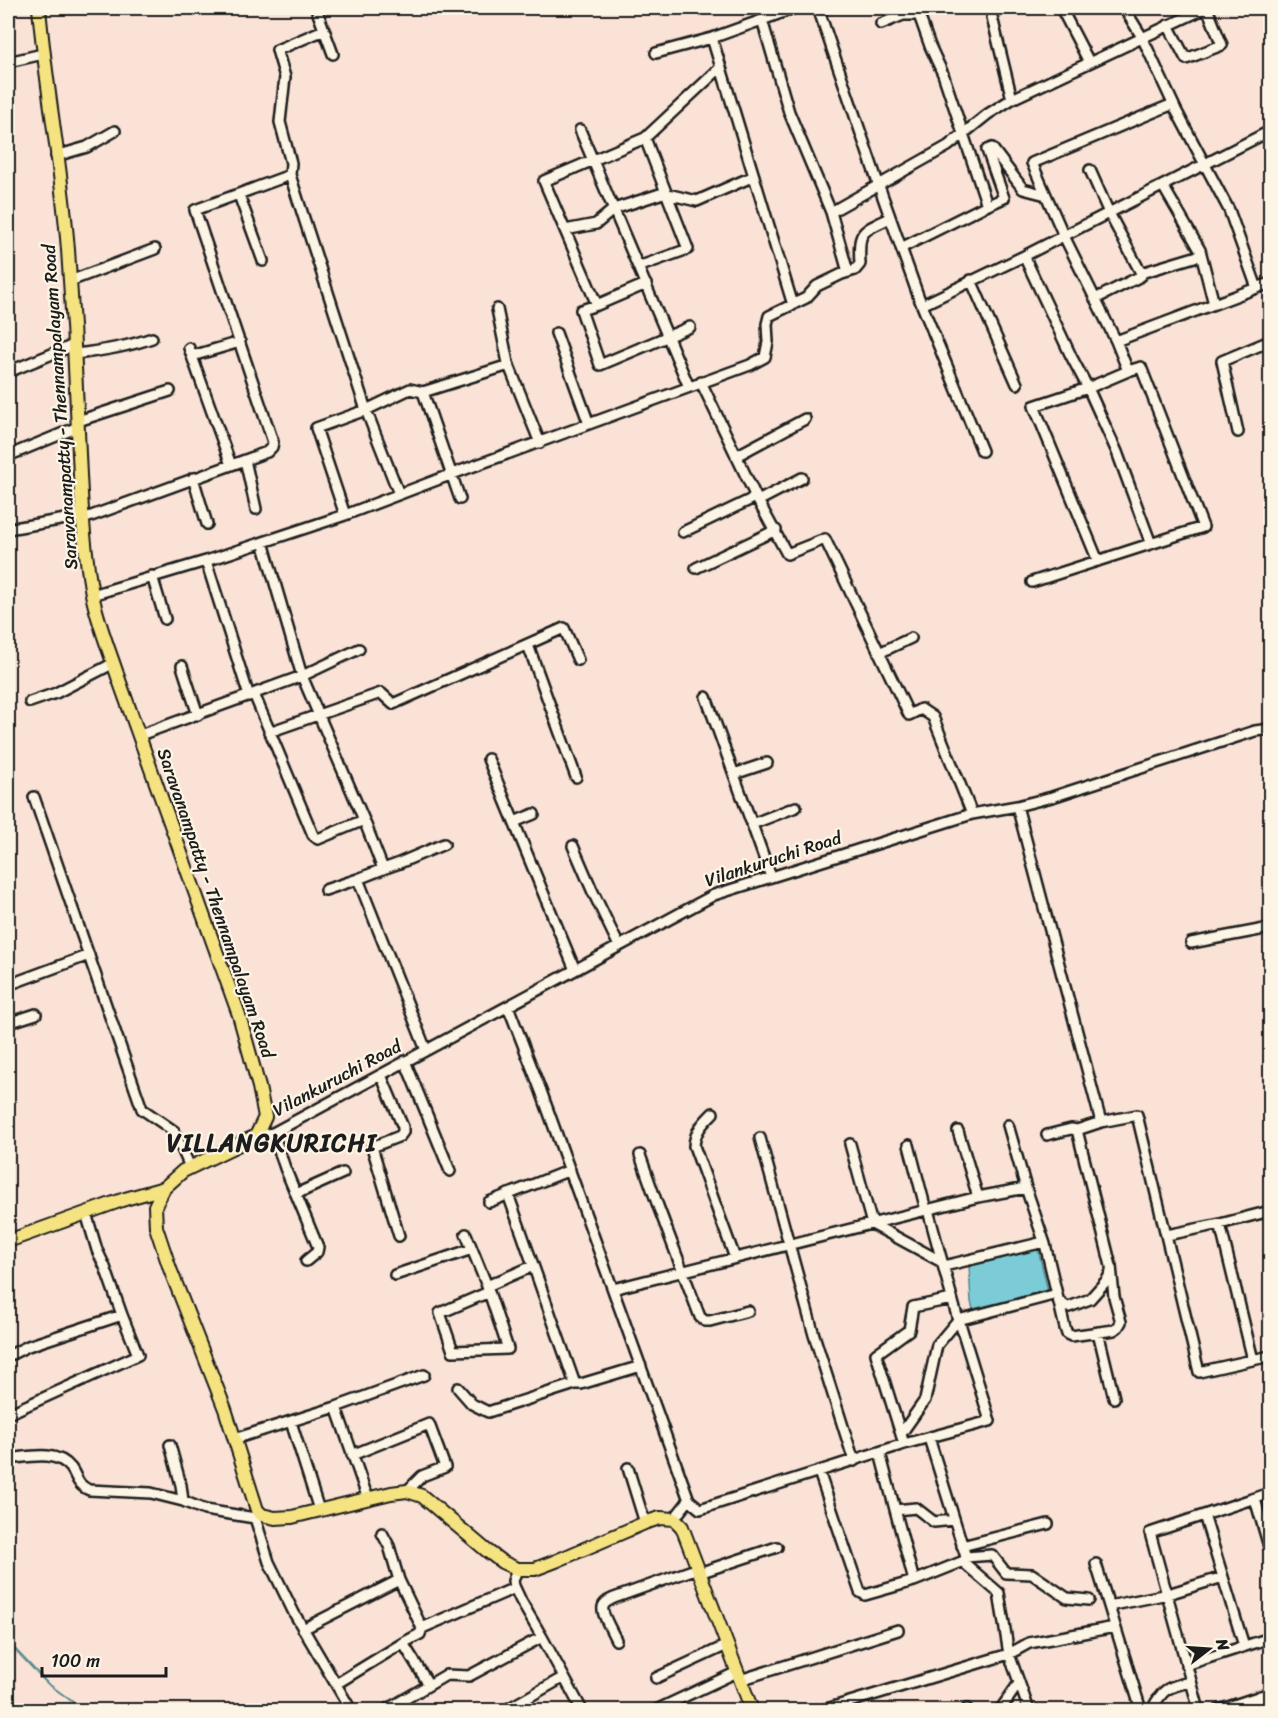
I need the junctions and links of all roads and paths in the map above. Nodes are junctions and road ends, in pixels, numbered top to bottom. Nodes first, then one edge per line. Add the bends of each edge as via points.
1 (39, 8) edge
2 (316, 8) edge
3 (795, 8) edge
4 (818, 8) edge
5 (1061, 8) edge
6 (1124, 8) edge
7 (1206, 8) edge
8 (1188, 11) edge
9 (992, 17) dead end
10 (762, 20) junction
11 (881, 24) dead end
12 (1168, 25) junction
13 (324, 30) junction
14 (1142, 37) junction
15 (712, 38) junction
16 (656, 53) dead end
17 (43, 54) junction
18 (333, 54) dead end
19 (8, 62) edge
20 (1089, 62) junction
21 (721, 67) junction
22 (1012, 99) junction
23 (1173, 104) junction
24 (580, 130) dead end
25 (115, 131) dead end
26 (1270, 131) edge
27 (964, 133) junction
28 (645, 138) junction
29 (57, 156) junction
30 (593, 160) junction
31 (1206, 164) junction
32 (1090, 170) dead end
33 (290, 175) junction
34 (754, 176) junction
35 (879, 186) junction
36 (1163, 186) junction
37 (667, 193) junction
38 (239, 195) junction
39 (1046, 195) junction
40 (986, 206) junction
41 (614, 209) junction
42 (831, 212) junction
43 (1109, 213) junction
44 (890, 218) junction
45 (565, 230) junction
46 (1064, 236) junction
47 (901, 248) junction
48 (155, 249) dead end
49 (1201, 255) junction
50 (1024, 256) junction
51 (263, 261) dead end
52 (638, 267) junction
53 (848, 272) junction
54 (1141, 273) junction
55 (971, 280) junction
56 (70, 281) junction
57 (1270, 283) edge
58 (646, 285) junction
59 (1257, 288) junction
60 (1095, 298) junction
61 (1214, 304) junction
62 (597, 305) junction
63 (793, 305) junction
64 (922, 305) junction
65 (497, 309) dead end
66 (690, 327) dead end
67 (556, 333) dead end
68 (668, 336) junction
69 (152, 338) dead end
70 (1116, 341) junction
71 (1270, 341) edge
72 (240, 342) junction
73 (74, 350) junction
74 (509, 365) junction
75 (8, 372) edge
76 (1128, 372) junction
77 (701, 382) junction
78 (1017, 384) dead end
79 (689, 387) junction
80 (1088, 388) junction
81 (170, 391) dead end
82 (423, 393) junction
83 (366, 410) junction
84 (805, 419) dead end
85 (78, 424) junction
86 (589, 424) junction
87 (1238, 432) dead end
88 (540, 443) junction
89 (982, 451) dead end
90 (10, 455) dead end
91 (736, 456) junction
92 (244, 460) junction
93 (231, 465) junction
94 (451, 474) junction
95 (193, 478) junction
96 (802, 478) dead end
97 (399, 494) junction
98 (460, 499) dead end
99 (757, 499) junction
100 (256, 509) dead end
101 (345, 515) junction
102 (82, 518) junction
103 (207, 524) dead end
104 (8, 529) edge
105 (776, 530) junction
106 (683, 532) dead end
107 (263, 542) junction
108 (1151, 544) junction
109 (206, 561) junction
110 (1098, 561) junction
111 (696, 568) dead end
112 (152, 576) junction
113 (1032, 582) dead end
114 (92, 595) junction
115 (165, 619) dead end
116 (911, 638) dead end
117 (528, 645) junction
118 (359, 649) dead end
119 (879, 653) junction
120 (578, 660) dead end
121 (114, 663) junction
122 (182, 666) dead end
123 (302, 675) junction
124 (251, 695) junction
125 (706, 697) dead end
126 (30, 702) dead end
127 (198, 715) junction
128 (318, 715) junction
129 (1270, 729) edge
130 (269, 732) junction
131 (140, 735) junction
132 (488, 759) dead end
133 (767, 763) dead end
134 (734, 774) junction
135 (576, 777) dead end
136 (34, 797) dead end
137 (1017, 806) junction
138 (796, 807) dead end
139 (534, 814) dead end
140 (972, 814) junction
141 (364, 820) junction
142 (514, 822) junction
143 (752, 824) junction
144 (444, 844) dead end
145 (573, 846) dead end
146 (383, 868) junction
147 (771, 877) junction
148 (358, 879) junction
149 (325, 890) dead end
150 (1270, 928) edge
151 (1191, 943) dead end
152 (619, 946) junction
153 (89, 955) junction
154 (575, 970) junction
155 (8, 985) edge
156 (508, 1006) junction
157 (36, 1014) dead end
158 (8, 1023) edge
159 (426, 1050) junction
160 (405, 1061) junction
161 (381, 1075) junction
162 (713, 1113) dead end
163 (1101, 1122) junction
164 (1008, 1125) dead end
165 (958, 1131) dead end
166 (1077, 1131) junction
167 (273, 1133) junction
168 (1047, 1135) dead end
169 (256, 1136) junction
170 (760, 1138) dead end
171 (850, 1144) dead end
172 (909, 1145) dead end
173 (640, 1155) dead end
174 (190, 1167) junction
175 (570, 1170) junction
176 (450, 1171) dead end
177 (343, 1173) dead end
178 (164, 1188) junction
179 (1026, 1188) junction
180 (296, 1194) junction
181 (508, 1194) junction
182 (978, 1197) junction
183 (489, 1202) dead end
184 (927, 1210) junction
185 (1270, 1211) edge
186 (87, 1213) junction
187 (872, 1224) junction
188 (1220, 1224) junction
189 (466, 1233) dead end
190 (1167, 1235) junction
191 (399, 1236) dead end
192 (8, 1241) edge
193 (1044, 1242) junction
194 (790, 1244) junction
195 (472, 1249) junction
196 (735, 1258) junction
197 (306, 1261) dead end
198 (943, 1264) junction
199 (533, 1266) junction
200 (683, 1271) junction
201 (1111, 1272) junction
202 (395, 1275) dead end
203 (488, 1289) junction
204 (613, 1289) junction
205 (1058, 1298) junction
206 (952, 1299) junction
207 (748, 1311) dead end
208 (122, 1315) junction
209 (959, 1320) junction
210 (1098, 1332) junction
211 (8, 1356) edge
212 (1270, 1356) edge
213 (1253, 1360) junction
214 (640, 1366) junction
215 (424, 1375) dead end
216 (575, 1384) junction
217 (458, 1388) dead end
218 (1114, 1398) dead end
219 (336, 1407) junction
220 (8, 1414) edge
221 (291, 1422) junction
222 (901, 1434) junction
223 (234, 1438) junction
224 (929, 1438) junction
225 (904, 1444) junction
226 (170, 1445) dead end
227 (880, 1453) junction
228 (352, 1455) junction
229 (8, 1459) edge
230 (854, 1461) junction
231 (628, 1468) dead end
232 (819, 1472) junction
233 (407, 1491) junction
234 (1270, 1493) edge
235 (368, 1499) junction
236 (1255, 1499) junction
237 (689, 1500) junction
238 (183, 1501) junction
239 (319, 1510) junction
240 (895, 1510) junction
241 (1204, 1515) junction
242 (259, 1516) junction
243 (674, 1519) junction
244 (954, 1520) junction
245 (645, 1523) junction
246 (1048, 1524) dead end
247 (382, 1533) dead end
248 (962, 1546) junction
249 (777, 1547) dead end
250 (1270, 1550) edge
251 (964, 1560) junction
252 (1096, 1564) dead end
253 (517, 1569) junction
254 (699, 1570) junction
255 (1006, 1573) junction
256 (1223, 1577) junction
257 (399, 1580) junction
258 (914, 1581) junction
259 (990, 1585) junction
260 (515, 1588) junction
261 (1168, 1594) junction
262 (1089, 1600) dead end
263 (1109, 1606) junction
264 (1115, 1627) junction
265 (422, 1628) junction
266 (303, 1629) junction
267 (898, 1630) dead end
268 (542, 1637) junction
269 (1270, 1638) edge
270 (616, 1640) dead end
271 (403, 1643) junction
272 (727, 1645) junction
273 (1244, 1647) junction
274 (1009, 1654) junction
275 (1186, 1665) junction
276 (738, 1676) junction
277 (564, 1677) junction
278 (656, 1678) dead end
279 (1190, 1682) junction
280 (1019, 1683) junction
281 (336, 1684) junction
282 (429, 1685) junction
283 (1270, 1693) edge
284 (1260, 1696) junction
285 (351, 1710) edge
286 (386, 1710) edge
287 (506, 1710) edge
288 (582, 1710) edge
289 (656, 1710) edge
290 (752, 1710) edge
291 (823, 1710) edge
292 (1000, 1710) edge
293 (1029, 1710) edge
294 (1141, 1710) edge
295 (1152, 1710) edge
296 (1199, 1710) edge
297 (1219, 1710) edge
298 (1263, 1710) edge

1 - 17 main road, Saravanampatty - Thennampalayam Road
2 - 13 street
3 - 10 street
4 - 35 street
5 - 20 street
6 - 14 street
7 - 8 street
7 - 12 street via 1222,45 1186,59
8 - 12 street
9 - 22 street
10 - 15 street
10 - 42 street via 789,112
11 - 27 street via 903,15 919,15
12 - 14 street
13 - 18 street
13 - 33 street via 277,50 285,77 280,122 291,163
14 - 20 street
14 - 23 street
15 - 16 street
15 - 21 street
17 - 19 street
17 - 29 main road, Saravanampatty - Thennampalayam Road
20 - 22 street
21 - 28 street
21 - 34 street
22 - 27 street
23 - 31 street
23 - 39 street via 1032,163
24 - 30 street
25 - 29 street via 87,147
26 - 31 street
27 - 35 street
27 - 40 street
28 - 30 street
28 - 37 street
29 - 56 main road, Saravanampatty - Thennampalayam Road
30 - 41 street
30 - 45 street via 544,181
31 - 36 street
31 - 59 street via 1229,210
32 - 43 street
33 - 38 street
33 - 83 street
34 - 37 street via 697,201
34 - 63 street
35 - 42 street
35 - 44 street
36 - 43 street
36 - 49 street
37 - 41 street
37 - 52 street via 688,249
38 - 51 street
38 - 72 street via 195,210
39 - 40 street via 1023,189 992,148 987,150 1004,198
39 - 46 street
40 - 47 street
41 - 45 street via 596,224
41 - 52 street
42 - 53 street
43 - 46 street
43 - 54 street
44 - 47 street
44 - 53 street via 867,229 859,241 860,264
45 - 62 street
46 - 50 street
46 - 60 street
47 - 64 street
48 - 56 street
49 - 54 street
49 - 61 street
50 - 55 street
50 - 80 street
52 - 58 street
53 - 63 street via 829,279
54 - 60 street
55 - 64 street
55 - 78 street
56 - 73 main road, Saravanampatty - Thennampalayam Road
57 - 59 street
58 - 62 street
58 - 68 street
59 - 61 street
60 - 70 street
61 - 70 street
62 - 68 street via 581,310 600,365
63 - 77 street via 769,316 765,357
64 - 89 street
65 - 74 street
66 - 68 street
67 - 86 street
68 - 79 street
69 - 73 street via 115,349
70 - 76 street
71 - 87 street via 1222,361
72 - 92 street via 273,442 267,452
72 - 93 street via 191,352
73 - 75 street
73 - 85 main road, Saravanampatty - Thennampalayam Road
74 - 82 street
74 - 88 street
76 - 80 street
76 - 108 street via 1141,367 1203,527
77 - 79 street
77 - 91 street
79 - 86 street
80 - 108 street
80 - 110 street via 1034,406
81 - 85 street
82 - 83 street via 410,389
82 - 94 street
83 - 97 street
83 - 101 street via 316,428
84 - 91 street
85 - 90 street
85 - 102 main road, Saravanampatty - Thennampalayam Road
86 - 88 street
88 - 94 street
91 - 99 street
92 - 93 street
92 - 100 street
93 - 95 street
94 - 97 street
94 - 98 street
95 - 102 street
95 - 103 street
96 - 99 street
97 - 101 street
99 - 105 street
99 - 106 street
101 - 107 street
102 - 104 street
102 - 114 main road, Saravanampatty - Thennampalayam Road
105 - 111 street
105 - 119 street via 787,554 825,539
107 - 109 street
107 - 123 street
108 - 110 street
109 - 112 street
109 - 124 street
110 - 113 street
112 - 114 street
112 - 115 street
114 - 121 main road, Saravanampatty - Thennampalayam Road
116 - 119 street
117 - 120 street via 564,628
117 - 128 street via 393,704 381,693
117 - 135 street
118 - 123 street
119 - 140 street via 909,715 921,709 933,717
121 - 126 street
121 - 131 main road, Saravanampatty - Thennampalayam Road
122 - 127 street
123 - 124 street
123 - 128 street
124 - 127 street
124 - 130 street
125 - 134 street
127 - 131 street
128 - 130 street
128 - 141 street
129 - 137 street, Vilankuruchi Road
130 - 141 street via 313,835 318,839
131 - 169 main road, Saravanampatty - Thennampalayam Road via 239,1015 265,1117
132 - 142 street
133 - 134 street
134 - 143 street
136 - 153 street
137 - 140 street, Vilankuruchi Road
137 - 163 street
138 - 143 street
139 - 142 street
140 - 147 street, Vilankuruchi Road
141 - 146 street
142 - 154 street
143 - 147 street
144 - 146 street
145 - 152 street
146 - 148 street
147 - 152 street, Vilankuruchi Road via 714,895
148 - 149 street
148 - 159 street
150 - 151 street
152 - 154 street, Vilankuruchi Road
153 - 155 street
153 - 174 street via 142,1109 174,1131
154 - 156 street, Vilankuruchi Road
156 - 159 street, Vilankuruchi Road
156 - 175 street
157 - 158 street
159 - 160 street, Vilankuruchi Road
160 - 161 street, Vilankuruchi Road
160 - 176 street
161 - 167 street, Vilankuruchi Road
161 - 191 street via 403,1132 372,1148
162 - 196 street via 695,1134 694,1146
163 - 166 street
163 - 190 street via 1137,1115
164 - 179 street
165 - 182 street
166 - 168 street
166 - 201 street
167 - 169 street, Vilankuruchi Road
167 - 180 street
169 - 174 main road
170 - 194 street
171 - 187 street
172 - 184 street
173 - 200 street
174 - 178 main road
175 - 181 street
175 - 204 street
177 - 180 street
178 - 186 main road
178 - 223 main road via 155,1206 156,1227
179 - 182 street
179 - 193 street
180 - 197 street via 318,1246
181 - 183 street
181 - 199 street
182 - 184 street
184 - 187 street
184 - 198 street
185 - 188 street
186 - 192 main road
186 - 208 street
187 - 194 street
187 - 198 street
188 - 190 street
188 - 213 street
189 - 195 street
190 - 213 street via 1199,1372
193 - 198 street
193 - 205 street
194 - 196 street
194 - 230 street
195 - 202 street
195 - 203 street
196 - 200 street
198 - 206 street
199 - 203 street
199 - 216 street
200 - 204 street
200 - 207 street via 702,1319 710,1321
201 - 205 street via 1090,1299 1067,1307
201 - 210 street via 1121,1322 1119,1328
203 - 203 street via 508,1349 453,1351 440,1312
204 - 214 street
205 - 209 street
205 - 210 street via 1067,1334
206 - 209 street
206 - 222 street via 913,1307 909,1330 876,1354
208 - 211 street
208 - 220 street via 138,1354
209 - 222 street via 937,1345 925,1400
209 - 224 street via 990,1421
210 - 218 street
212 - 213 street
214 - 216 street
214 - 237 street
215 - 219 street
216 - 217 street via 488,1412 472,1404
219 - 221 street
219 - 228 street
221 - 223 street
221 - 239 street
222 - 225 street
223 - 242 main road
224 - 225 street
224 - 244 street
225 - 227 street
226 - 238 street
227 - 230 street
227 - 240 street
228 - 233 street via 429,1424 445,1467 422,1476
228 - 235 street
229 - 238 street via 52,1455 72,1469 77,1481 88,1490 151,1493
230 - 232 street
231 - 245 street
232 - 237 street via 700,1509
232 - 258 street via 860,1592 865,1595
233 - 235 main road
233 - 253 main road via 422,1496 486,1550
234 - 236 street
235 - 239 main road
236 - 241 street
236 - 250 street
237 - 243 street
238 - 242 street via 205,1510
239 - 242 main road via 292,1517
240 - 244 street via 916,1508 934,1522
240 - 258 street
241 - 256 street
241 - 261 street via 1150,1533
242 - 266 street via 269,1562
243 - 245 main road
243 - 254 main road via 682,1527
244 - 248 street
245 - 253 main road via 535,1569
246 - 248 street
247 - 257 street
248 - 251 street
249 - 254 street
251 - 255 street via 992,1555
251 - 258 street
251 - 259 street
252 - 263 street
253 - 260 street
254 - 270 street via 604,1603 603,1612
254 - 272 main road
255 - 259 street
255 - 262 street via 1032,1574 1067,1598
256 - 261 street
256 - 273 street
257 - 265 street
257 - 266 street
259 - 274 street via 999,1593
260 - 265 street
260 - 268 street
261 - 263 street
261 - 275 street
263 - 264 street
264 - 274 street via 1029,1643
264 - 294 street
265 - 271 street via 420,1634
266 - 281 street
267 - 276 street
268 - 277 street
268 - 282 street via 469,1676 446,1675
269 - 273 street
271 - 281 street
271 - 282 street
272 - 276 main road
272 - 278 street
273 - 275 street
274 - 280 street
274 - 291 street
275 - 279 street
276 - 289 street
276 - 290 main road
277 - 287 street
277 - 288 street
279 - 295 street via 1160,1694
279 - 296 street
280 - 292 street
280 - 293 street
281 - 285 street
282 - 286 street
283 - 284 street
284 - 297 street
284 - 298 street

